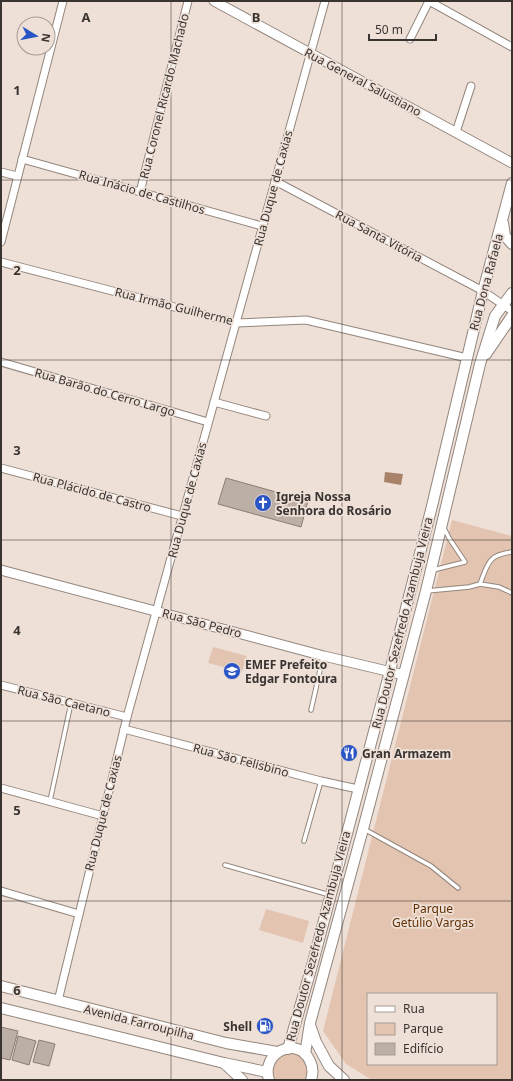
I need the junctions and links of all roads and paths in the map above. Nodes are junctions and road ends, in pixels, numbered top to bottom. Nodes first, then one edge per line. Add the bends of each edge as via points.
1 (63, 1) edge
2 (188, 1) edge
3 (214, 1) edge
4 (325, 1) edge
5 (429, 1) edge
6 (410, 39) dead end
7 (512, 47) edge
8 (310, 54) junction
9 (471, 86) dead end
10 (456, 132) junction
11 (22, 158) junction
12 (512, 163) edge
13 (1, 172) edge
14 (18, 176) junction
15 (275, 181) junction
16 (512, 183) edge
17 (140, 192) junction
18 (4, 219) edge
19 (503, 219) junction
20 (262, 226) junction
21 (1, 242) edge
22 (512, 244) edge
23 (1, 262) edge
24 (483, 291) junction
25 (512, 293) edge
26 (503, 305) junction
27 (512, 311) edge
28 (512, 316) edge
29 (236, 323) junction
30 (467, 358) junction
31 (1, 362) edge
32 (480, 364) junction
33 (214, 402) junction
34 (266, 416) dead end
35 (208, 422) junction
36 (1, 468) edge
37 (182, 516) junction
38 (442, 524) junction
39 (512, 552) edge
40 (1, 570) edge
41 (430, 570) junction
42 (480, 584) junction
43 (426, 591) junction
44 (512, 593) edge
45 (156, 611) junction
46 (324, 656) junction
47 (390, 672) junction
48 (404, 675) junction
49 (1, 685) edge
50 (71, 703) junction
51 (311, 710) dead end
52 (127, 717) junction
53 (124, 729) junction
54 (322, 781) junction
55 (1, 788) edge
56 (358, 789) junction
57 (50, 801) junction
58 (103, 816) junction
59 (363, 829) junction
60 (304, 841) dead end
61 (225, 865) dead end
62 (458, 888) dead end
63 (1, 891) edge
64 (331, 895) junction
65 (79, 914) junction
66 (1, 986) edge
67 (58, 1001) junction
68 (1, 1008) edge
69 (310, 1023) junction
70 (288, 1049) junction
71 (277, 1052) junction
72 (305, 1054) junction
73 (224, 1063) junction
74 (268, 1076) edge
75 (314, 1079) edge
76 (242, 1080) edge
77 (344, 1080) edge

1 - 11 street
2 - 17 street, Rua Coronel Ricardo Machado
3 - 8 street, Rua General Salustiano
4 - 8 street, Rua Duque de Caxias
5 - 6 street
5 - 7 street
8 - 10 street, Rua General Salustiano
8 - 15 street, Rua Duque de Caxias
9 - 10 street
10 - 12 street, Rua General Salustiano
11 - 14 street
11 - 17 street, Rua Inácio de Castilhos
13 - 14 street
14 - 18 street
15 - 20 street, Rua Duque de Caxias
15 - 24 street, Rua Santa Vitória
16 - 19 main road, Rua Dona Rafaela
17 - 20 street, Rua Inácio de Castilhos
18 - 21 street
19 - 22 main road via 505,236
19 - 24 main road, Rua Dona Rafaela
20 - 29 street, Rua Duque de Caxias
23 - 29 street, Rua Irmão Guilherme
24 - 26 street, Rua Santa Vitória
24 - 30 main road, Rua Dona Rafaela
25 - 26 main road, Rua Doutor Sezefredo Azambuja Vieira
26 - 27 street, Rua Santa Vitória
26 - 32 main road, Rua Doutor Sezefredo Azambuja Vieira via 496,316
28 - 32 main road, Rua Doutor Sezefredo Azambuja Vieira
29 - 30 street, Rua Irmão Guilherme via 306,320
29 - 33 street, Rua Duque de Caxias
30 - 47 main road, Rua Doutor Sezefredo Azambuja Vieira
31 - 35 street, Rua Barão do Cerro Largo
32 - 38 main road, Rua Doutor Sezefredo Azambuja Vieira
33 - 34 street
33 - 35 street, Rua Duque de Caxias
35 - 37 street, Rua Duque de Caxias
36 - 37 street, Rua Plácido de Castro
37 - 45 street, Rua Duque de Caxias
38 - 41 main road, Rua Doutor Sezefredo Azambuja Vieira
38 - 41 lane via 465,562
39 - 42 lane via 500,553 490,560
40 - 45 street, Rua São Pedro
41 - 43 main road, Rua Doutor Sezefredo Azambuja Vieira
42 - 43 lane
42 - 44 lane via 499,587
43 - 48 main road, Rua Doutor Sezefredo Azambuja Vieira
45 - 46 street, Rua São Pedro
45 - 52 street, Rua Duque de Caxias
46 - 47 street, Rua São Pedro
46 - 51 lane
47 - 48 street, Rua São Pedro
47 - 56 main road, Rua Doutor Sezefredo Azambuja Vieira
48 - 59 main road, Rua Doutor Sezefredo Azambuja Vieira
49 - 50 street, Rua São Caetano
50 - 52 street, Rua São Caetano
50 - 57 lane
52 - 53 street, Rua Duque de Caxias
53 - 54 street, Rua São Felisbino
53 - 58 street, Rua Duque de Caxias
54 - 56 street, Rua São Felisbino
54 - 60 lane
55 - 57 street
56 - 64 main road, Rua Doutor Sezefredo Azambuja Vieira
57 - 58 street
58 - 65 street, Rua Duque de Caxias
59 - 62 lane via 431,866
59 - 69 main road, Rua Doutor Sezefredo Azambuja Vieira
61 - 64 lane
63 - 65 street
64 - 70 main road, Rua Doutor Sezefredo Azambuja Vieira
65 - 67 street, Rua Duque de Caxias
66 - 67 main road, Avenida Farroupilha
67 - 71 main road, Avenida Farroupilha via 226,1043
68 - 73 main road, Avenida Farroupilha
69 - 72 main road, Rua Doutor Sezefredo Azambuja Vieira
69 - 77 main road via 316,1042 329,1066
70 - 71 main road
70 - 72 main road via 297,1049
71 - 74 main road via 268,1065
72 - 75 main road via 312,1064
73 - 74 main road, Avenida Farroupilha
73 - 76 main road

